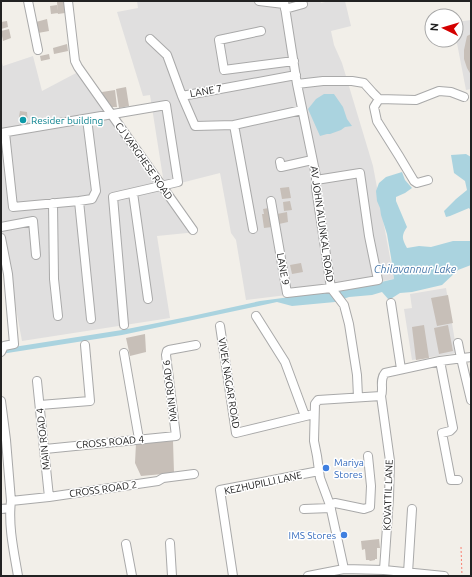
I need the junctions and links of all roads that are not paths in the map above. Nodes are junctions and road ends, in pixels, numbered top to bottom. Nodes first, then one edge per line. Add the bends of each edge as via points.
1 (28, 1) edge
2 (68, 1) edge
3 (259, 1) edge
4 (285, 4) edge
5 (303, 4) dead end
6 (261, 31) dead end
7 (150, 39) dead end
8 (38, 50) dead end
9 (294, 61) junction
10 (296, 75) junction
11 (297, 84) junction
12 (182, 96) junction
13 (464, 97) dead end
14 (380, 99) junction
15 (302, 110) junction
16 (111, 114) junction
17 (87, 119) junction
18 (234, 125) junction
19 (224, 127) dead end
20 (3, 133) edge
21 (312, 160) junction
22 (280, 162) dead end
23 (316, 180) junction
24 (428, 180) dead end
25 (161, 186) junction
26 (133, 193) junction
27 (79, 201) junction
28 (271, 201) dead end
29 (53, 203) junction
30 (1, 227) edge
31 (253, 229) dead end
32 (192, 230) dead end
33 (1, 238) edge
34 (36, 255) dead end
35 (331, 288) junction
36 (148, 299) dead end
37 (390, 303) dead end
38 (58, 316) dead end
39 (256, 316) dead end
40 (90, 319) dead end
41 (124, 325) dead end
42 (220, 326) dead end
43 (458, 343) dead end
44 (85, 345) dead end
45 (196, 345) dead end
46 (2, 349) edge
47 (124, 353) dead end
48 (471, 357) edge
49 (461, 358) junction
50 (440, 361) junction
51 (401, 370) junction
52 (37, 381) dead end
53 (381, 396) junction
54 (358, 397) junction
55 (471, 400) edge
56 (1, 401) edge
57 (40, 405) junction
58 (314, 414) junction
59 (306, 416) junction
60 (176, 436) joint
61 (3, 440) edge
62 (139, 440) junction
63 (45, 449) junction
64 (368, 456) dead end
65 (319, 471) junction
66 (194, 474) dead end
67 (458, 480) dead end
68 (49, 498) junction
69 (10, 504) junction
70 (330, 507) junction
71 (1, 509) edge
72 (304, 509) dead end
73 (412, 509) dead end
74 (170, 543) dead end
75 (126, 544) dead end
76 (344, 570) junction
77 (384, 570) junction
78 (408, 573) junction
79 (18, 576) edge
80 (132, 576) edge
81 (172, 576) edge
82 (233, 576) edge
83 (308, 576) edge
84 (439, 576) edge
85 (444, 576) edge

1 - 8 street
2 - 16 street, CJ VARGHESE ROAD via 75,61
3 - 4 street
4 - 5 street
4 - 9 street, AV JOHN ALUNKAL ROAD
6 - 9 street via 219,40 224,70
7 - 12 street, LANE 7 via 167,55
9 - 10 street, AV JOHN ALUNKAL ROAD
10 - 11 street, AV JOHN ALUNKAL ROAD
10 - 12 street, LANE 7
11 - 14 street via 340,80 364,83
11 - 15 street, AV JOHN ALUNKAL ROAD
12 - 18 street via 195,126
13 - 14 street via 439,91 416,100
14 - 24 street via 374,107 377,121 414,181 417,183
15 - 18 street
15 - 21 street, AV JOHN ALUNKAL ROAD
16 - 17 street
16 - 25 street, CJ VARGHESE ROAD
16 - 25 street via 166,105 178,182
17 - 20 street
17 - 27 street via 96,191 92,199
18 - 19 street
18 - 31 street
20 - 29 street via 13,207
21 - 22 street via 281,167
21 - 23 street, AV JOHN ALUNKAL ROAD
23 - 35 street, AV JOHN ALUNKAL ROAD
23 - 35 street via 360,173 378,280
25 - 26 street
25 - 32 street, CJ VARGHESE ROAD
26 - 36 street
26 - 41 street via 113,197
27 - 29 street
27 - 40 street
28 - 35 street, LANE 9 via 288,294
29 - 38 street via 54,279
30 - 34 street via 33,221
33 - 46 street via 8,274 14,344
35 - 54 street, AV JOHN ALUNKAL ROAD via 344,305 349,324
37 - 51 street
39 - 59 street via 284,362
42 - 59 street, VIVEK NAGAR ROAD via 236,432
43 - 49 street
44 - 57 street via 90,401
45 - 60 street, MAIN ROAD 6 via 169,350 166,354
47 - 62 street
48 - 49 street
49 - 50 street
49 - 55 street
50 - 51 street
50 - 67 street via 453,428 442,433 451,480
51 - 53 street, KOVATTIL LANE via 383,374
52 - 57 street, MAIN ROAD 4
53 - 54 street
53 - 77 street, KOVATTIL LANE via 390,461
54 - 58 street via 318,400
56 - 61 street
57 - 63 street, MAIN ROAD 4
58 - 59 street, VIVEK NAGAR ROAD
58 - 65 street via 314,441
60 - 62 street, CROSS ROAD 4
61 - 69 street
62 - 63 street, CROSS ROAD 4
63 - 68 street, MAIN ROAD 4
64 - 70 street via 370,507 364,509 335,503
65 - 70 street
65 - 82 street, KEZHUPILLI LANE via 220,490
66 - 68 street, CROSS ROAD 2
68 - 69 street, CROSS ROAD 2
69 - 71 street, CROSS ROAD 2
69 - 79 street via 12,542
70 - 72 street
70 - 76 street
73 - 78 street
74 - 81 street
75 - 80 street
76 - 77 street
76 - 83 street
77 - 78 street
78 - 84 street
84 - 85 street

